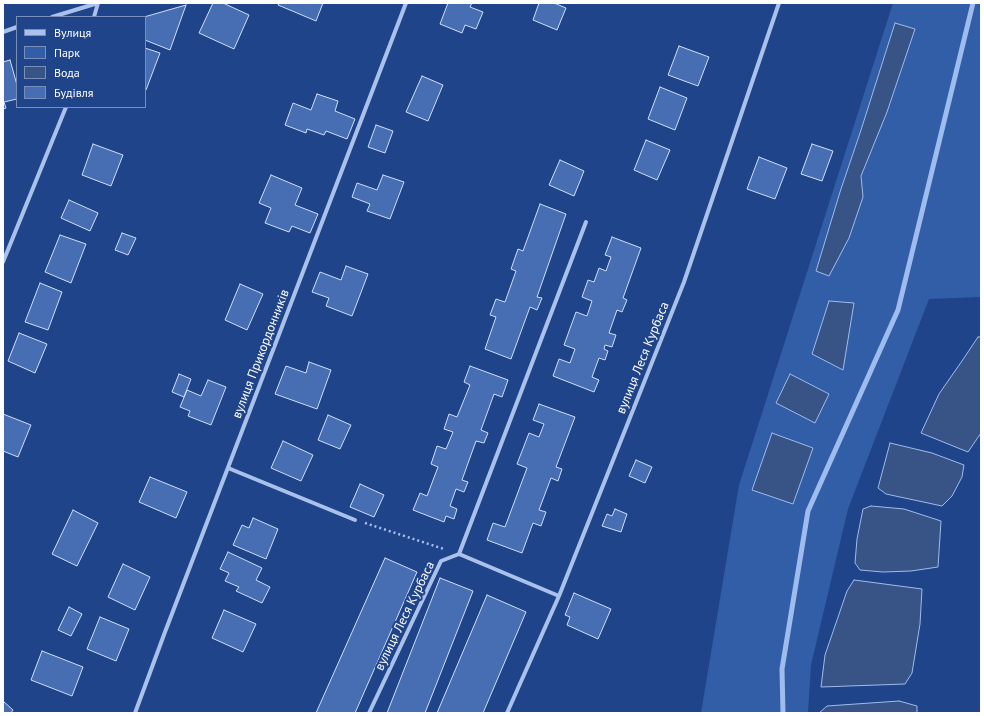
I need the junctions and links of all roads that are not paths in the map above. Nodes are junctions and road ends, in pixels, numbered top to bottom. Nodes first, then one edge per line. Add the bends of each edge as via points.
1 (98, 3) edge
2 (406, 3) edge
3 (779, 3) edge
4 (55, 16) edge
5 (94, 16) edge
6 (16, 27) edge
7 (3, 32) edge
8 (66, 108) edge
9 (586, 222) dead end
10 (3, 262) edge
11 (228, 468) junction
12 (355, 520) road end
13 (459, 554) junction
14 (560, 596) junction
15 (135, 713) edge
16 (368, 713) edge
17 (507, 713) edge

1 - 4 street
1 - 5 street
2 - 11 street, вулиця Прикордонників
3 - 14 street, вулиця Леся Курбаса via 684,282
6 - 7 street
8 - 10 street
9 - 13 street
11 - 12 street
11 - 15 street, вулиця Прикордонників
13 - 14 street
13 - 16 street, вулиця Леся Курбаса via 441,561
14 - 17 street, вулиця Леся Курбаса

